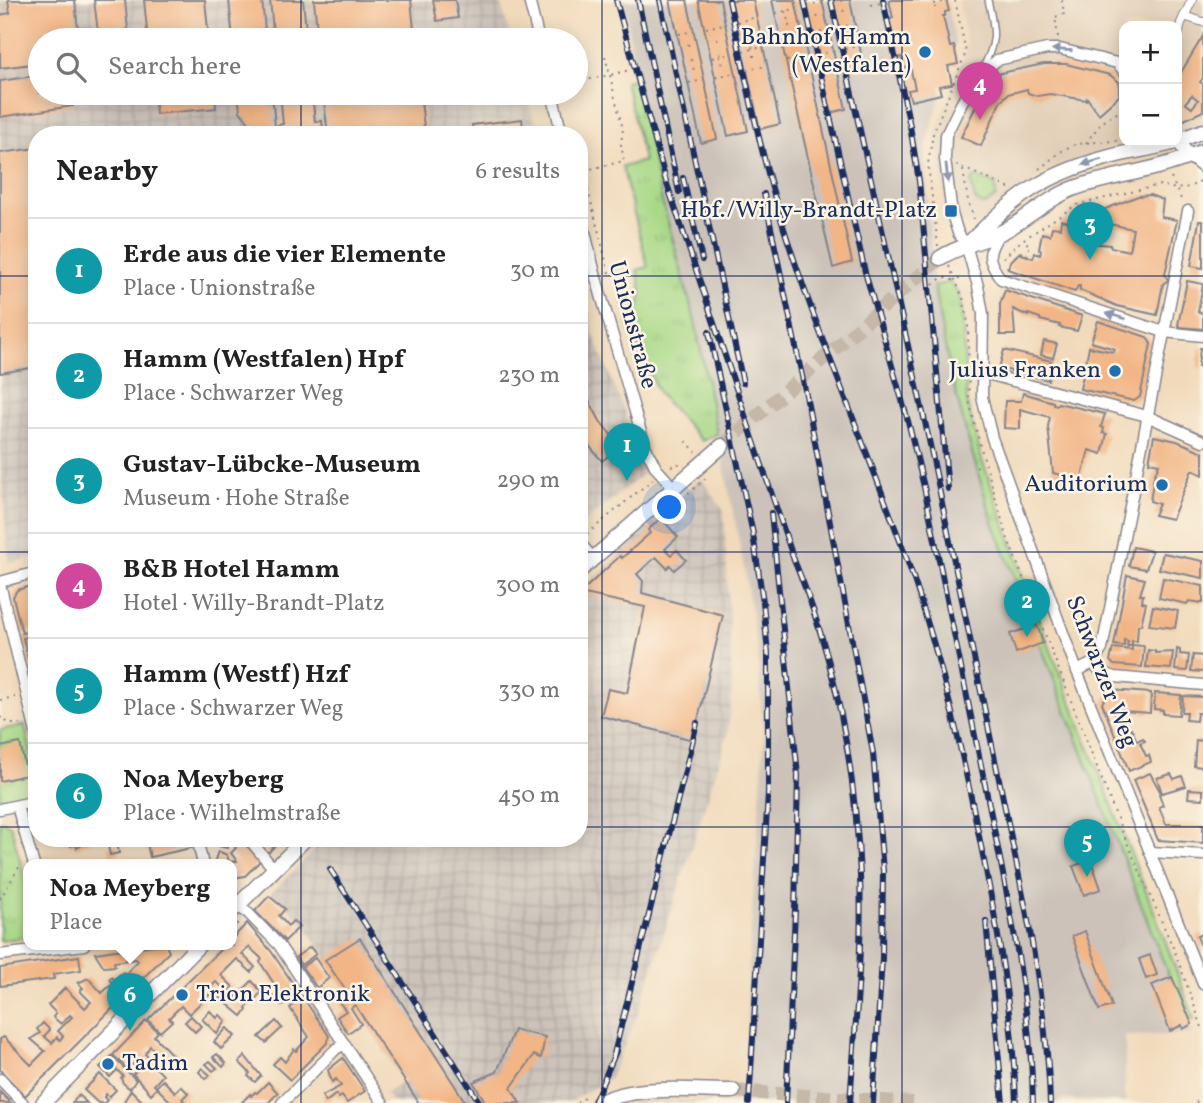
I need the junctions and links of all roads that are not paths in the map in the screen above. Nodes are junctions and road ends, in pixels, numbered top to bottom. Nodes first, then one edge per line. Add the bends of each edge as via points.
1 (529, 0) edge
2 (988, 0) edge
3 (1192, 0) edge
4 (1184, 16) junction
5 (1203, 22) edge
6 (1182, 23) edge
7 (536, 28) edge
8 (1119, 65) edge
9 (974, 80) junction
10 (555, 105) edge
11 (560, 126) edge
12 (1203, 131) edge
13 (1182, 139) edge
14 (1182, 145) edge
15 (1152, 147) edge
16 (1197, 154) edge
17 (1203, 167) edge
18 (1188, 211) dead end
19 (1001, 233) junction
20 (588, 245) edge
21 (966, 245) junction
22 (940, 258) tunnel mouth
23 (1164, 332) junction
24 (1203, 336) edge
25 (982, 373) junction
26 (1147, 416) junction
27 (1203, 441) edge
28 (722, 446) tunnel mouth
29 (673, 487) junction
30 (588, 548) edge
31 (593, 558) junction
32 (588, 563) edge
33 (28, 575) edge
34 (0, 583) edge
35 (1093, 663) junction
36 (1077, 671) junction
37 (1203, 685) edge
38 (28, 703) edge
39 (28, 803) edge
40 (17, 806) junction
41 (0, 809) edge
42 (28, 843) edge
43 (256, 847) edge
44 (297, 847) edge
45 (1150, 852) junction
46 (1203, 855) edge
47 (274, 869) junction
48 (237, 902) edge
49 (237, 909) edge
50 (36, 950) edge
51 (190, 950) edge
52 (0, 955) edge
53 (1203, 984) edge
54 (345, 1044) junction
55 (0, 1079) edge
56 (733, 1091) tunnel mouth
57 (23, 1103) edge
58 (43, 1103) edge
59 (282, 1103) edge
60 (383, 1103) edge
61 (599, 1103) edge

1 - 7 street
2 - 9 lane via 996,35
3 - 4 street
4 - 5 street
4 - 6 street
8 -> 9 street via 1047,49 997,60
9 -> 21 street, Schwarzer Weg via 946,135 952,214
10 - 11 street
12 - 13 main road
14 - 16 street
15 -> 21 main road via 1074,167 1037,183
16 - 17 street
16 - 19 main road via 1082,185 1058,195
18 - 23 street
19 - 21 main road
23 -> 19 street via 1001,279 989,256
20 - 29 street, Unionstraße via 645,446
21 - 22 main road
21 - 25 street, Schwarzer Weg via 982,314
23 - 24 street
23 - 26 street
25 - 26 street
25 - 36 street, Schwarzer Weg via 982,397 992,438
26 - 27 street
26 - 35 street via 1102,649
28 - 29 main road
29 - 31 main road
30 - 31 street
31 - 32 main road
33 - 34 street
34 - 38 street
35 - 36 street
35 - 37 street via 1115,677
36 - 45 street, Schwarzer Weg
39 - 40 street
40 - 41 street
40 - 42 street
43 - 47 street
44 - 47 main road
45 - 46 street
45 - 53 street, Schwarzer Weg
47 - 48 main road
49 - 54 street via 279,945
50 - 52 street
51 - 58 main road
54 - 59 street
54 - 60 street
55 - 57 street
56 - 61 main road via 637,1092

